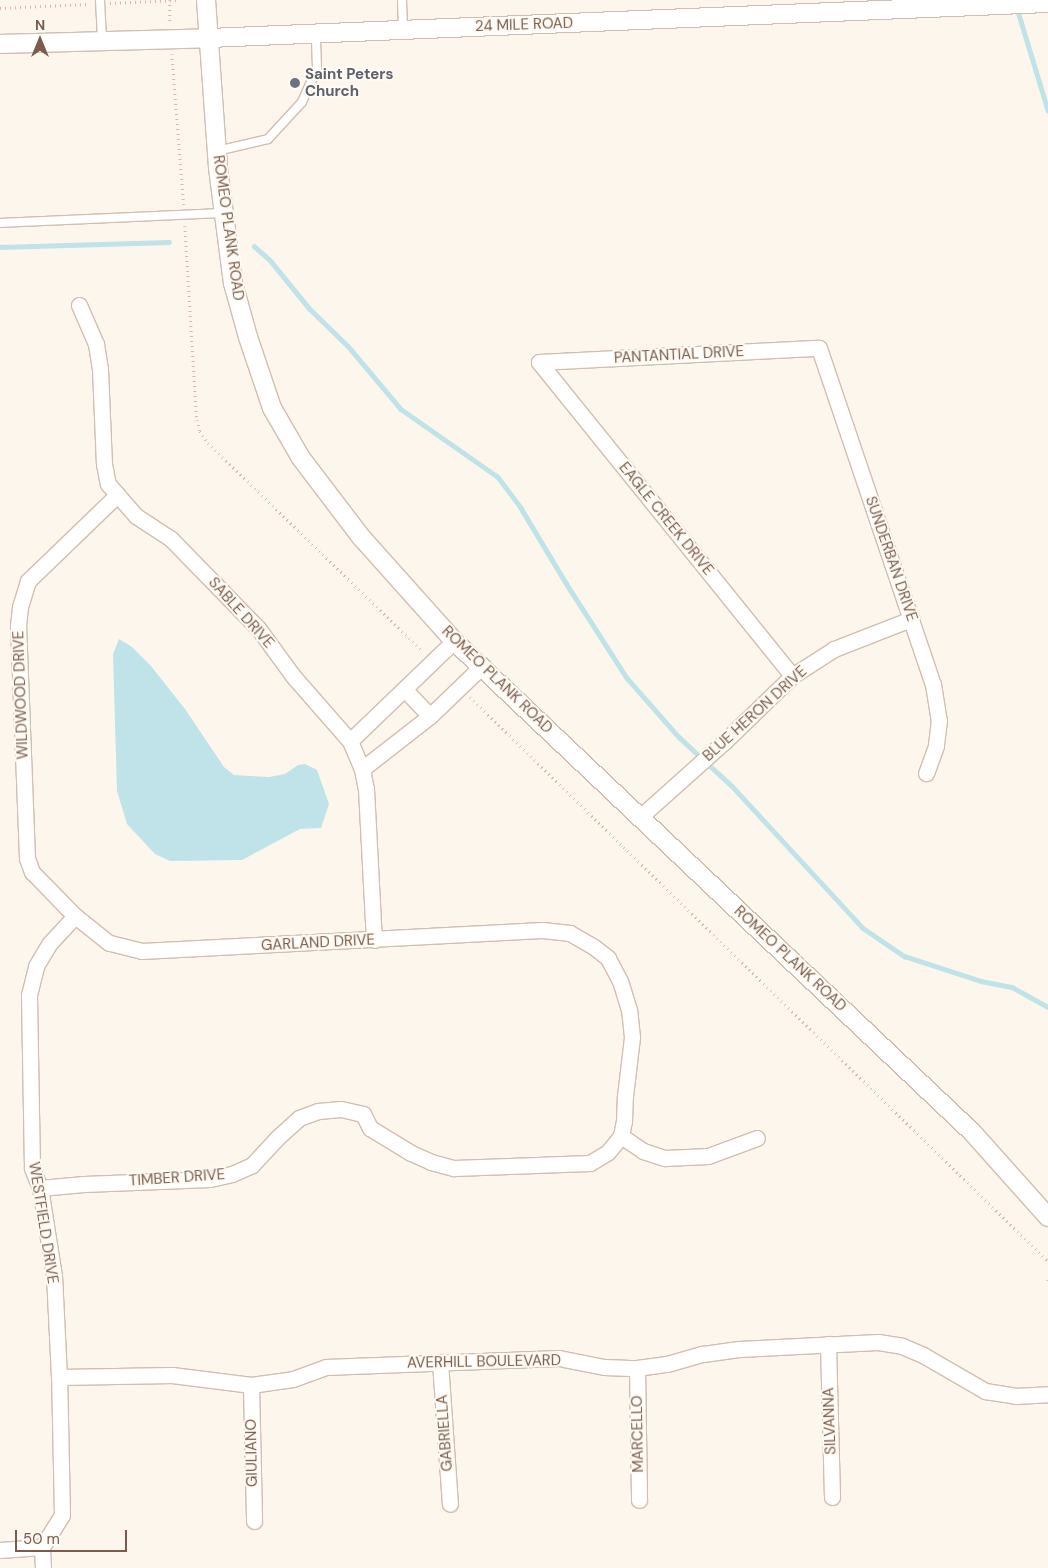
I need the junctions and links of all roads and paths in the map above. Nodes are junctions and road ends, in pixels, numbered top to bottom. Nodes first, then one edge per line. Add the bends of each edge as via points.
1 (100, 0) edge
2 (170, 0) edge
3 (206, 0) edge
4 (402, 0) edge
5 (1040, 3) edge
6 (170, 20) dead end
7 (403, 30) junction
8 (316, 34) junction
9 (209, 38) junction
10 (102, 42) junction
11 (0, 44) edge
12 (217, 151) junction
13 (224, 213) junction
14 (0, 223) edge
15 (79, 304) dead end
16 (819, 348) joint
17 (539, 362) joint
18 (117, 495) junction
19 (911, 618) junction
20 (454, 641) junction
21 (481, 666) junction
22 (792, 676) junction
23 (405, 690) junction
24 (430, 716) junction
25 (350, 741) junction
26 (362, 769) junction
27 (926, 773) dead end
28 (640, 817) junction
29 (75, 916) junction
30 (374, 940) junction
31 (621, 1136) junction
32 (757, 1138) dead end
33 (40, 1188) junction
34 (1048, 1217) edge
35 (828, 1344) junction
36 (440, 1362) junction
37 (636, 1368) junction
38 (59, 1377) junction
39 (251, 1385) junction
40 (1048, 1394) edge
41 (832, 1497) dead end
42 (638, 1500) dead end
43 (450, 1504) dead end
44 (254, 1521) dead end
45 (42, 1547) junction
46 (0, 1550) edge
47 (43, 1568) edge

1 - 10 lane
2 - 6 path
3 - 9 street, ROMEO PLANK ROAD
4 - 7 lane
5 - 7 street, 24 MILE ROAD
7 - 8 street, 24 MILE ROAD
8 - 9 street, 24 MILE ROAD
8 - 12 lane via 317,68 302,102 268,139
9 - 10 street, 24 MILE ROAD
9 - 12 street, ROMEO PLANK ROAD
10 - 11 street, 24 MILE ROAD
12 - 13 street, ROMEO PLANK ROAD
13 - 14 lane
13 - 20 street, ROMEO PLANK ROAD via 233,283 272,408 301,458 361,537
15 - 18 street, SABLE DRIVE via 96,344 104,464 108,484
16 - 17 street, PANTANTIAL DRIVE
16 - 19 street, SUNDERBAN DRIVE
17 - 22 street, EAGLE CREEK DRIVE
18 - 25 street, SABLE DRIVE via 136,516 171,538 258,628 293,676
18 - 29 street, WILDWOOD DRIVE via 28,580 18,626 28,858 32,872
19 - 22 street, BLUE HERON DRIVE via 834,649
19 - 27 street, SUNDERBAN DRIVE via 933,684 939,720 936,746
20 - 21 street, ROMEO PLANK ROAD
20 - 23 street
21 - 24 street
21 - 28 street, ROMEO PLANK ROAD
22 - 28 street, BLUE HERON DRIVE
23 - 24 street
23 - 25 street
24 - 26 street
25 - 26 street, SABLE DRIVE
26 - 30 street, SABLE DRIVE via 366,788
28 - 34 street, ROMEO PLANK ROAD via 972,1132
29 - 30 street, GARLAND DRIVE via 109,943 142,951
29 - 33 street, WESTFIELD DRIVE via 49,944 36,966 29,994 32,1168
30 - 31 street, GARLAND DRIVE via 542,930 570,933 608,958 620,981 629,1010 632,1036
31 - 32 street via 643,1150 665,1158 708,1156
31 - 33 street, TIMBER DRIVE via 608,1152 590,1163 454,1168 411,1153 370,1128 363,1114 341,1109 318,1110 299,1118 252,1165 232,1174
33 - 38 street, WESTFIELD DRIVE via 54,1276
35 - 37 street, AVERHILL BOULEVARD via 712,1353
35 - 40 street, AVERHILL BOULEVARD via 878,1342 902,1346 923,1354 985,1390 1015,1396
35 - 41 street, SILVANNA
36 - 37 street, AVERHILL BOULEVARD via 558,1358 604,1367
36 - 39 street, AVERHILL BOULEVARD via 326,1367 293,1379
36 - 43 street, GABRIELLA
37 - 42 street, MARCELLO
38 - 39 street, AVERHILL BOULEVARD via 172,1374
38 - 45 street, WESTFIELD DRIVE via 62,1515
39 - 44 street, GIULIANO
45 - 46 street
45 - 47 street

